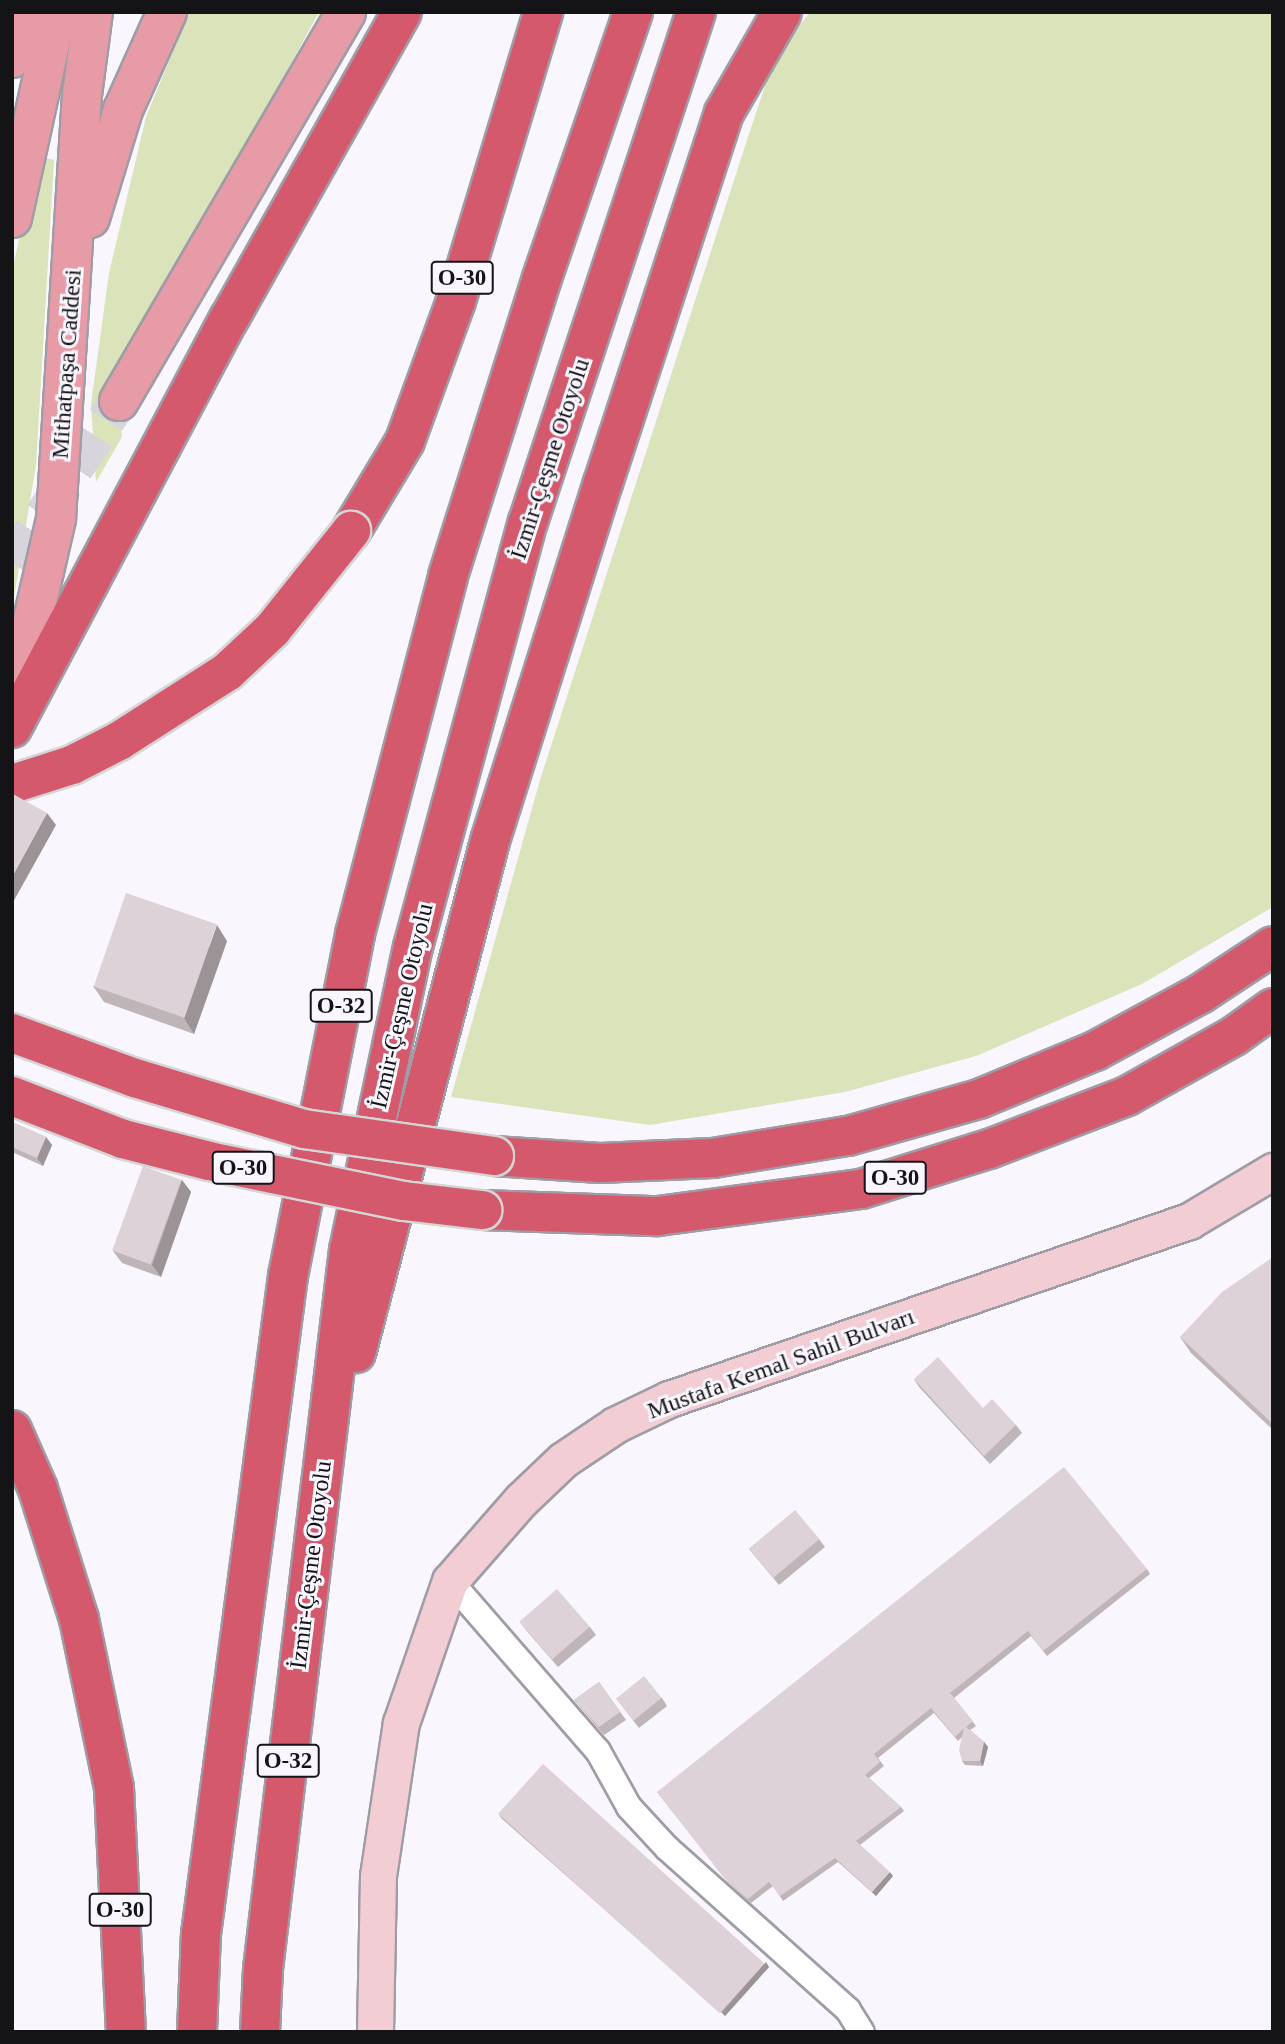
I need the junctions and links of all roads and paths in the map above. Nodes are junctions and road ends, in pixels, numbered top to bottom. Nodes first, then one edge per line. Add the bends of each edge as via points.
1 (22, 12) edge
2 (57, 12) edge
3 (93, 12) edge
4 (167, 12) edge
5 (346, 12) edge
6 (402, 12) edge
7 (543, 12) edge
8 (633, 12) edge
9 (696, 12) edge
10 (782, 12) edge
11 (12, 58) edge
12 (12, 218) edge
13 (74, 271) junction
14 (119, 401) tunnel mouth
15 (12, 711) edge
16 (12, 728) edge
17 (12, 785) edge
18 (1273, 946) edge
19 (1273, 1008) edge
20 (12, 1033) edge
21 (12, 1096) edge
22 (1273, 1171) edge
23 (12, 1430) edge
24 (320, 1490) junction
25 (450, 1581) junction
26 (114, 1788) junction
27 (115, 2032) edge
28 (127, 2032) edge
29 (197, 2032) edge
30 (260, 2032) edge
31 (375, 2032) edge
32 (862, 2032) edge

1 - 11 main road
2 - 12 main road
3 - 13 main road, Mithatpaşa Caddesi via 82,95
4 - 13 main road via 123,110
5 - 14 main road
6 - 16 highway via 229,319
7 - 17 highway, O-30, bridge via 456,301 405,441 351,531 272,630 227,672 119,741 72,765
8 - 29 highway, O-32 via 542,278 449,576 355,934 288,1276 202,1920
9 - 24 highway, İzmir-Çeşme Otoyolu / O-32 via 528,522 413,947 349,1250
10 - 24 highway via 724,113 490,841
13 - 15 main road, Mithatpaşa Caddesi via 56,519
18 - 20 highway, O-30, bridge via 1200,994 1095,1051 979,1099 848,1136 713,1158 600,1163 494,1156 304,1129 135,1078
19 - 21 highway, O-30, bridge via 1234,1037 1128,1096 989,1149 861,1189 659,1216 482,1210 404,1201 123,1139
22 - 25 main road, Mustafa Kemal Sahil Bulvarı via 1189,1221 669,1399 615,1425 563,1460 481,1541
23 - 26 highway, O-30 via 38,1489 79,1619
24 - 30 highway, İzmir-Çeşme Otoyolu / O-32 via 263,1969
25 - 31 main road, Mustafa Kemal Sahil Bulvarı via 401,1723 379,1876
25 - 32 street via 598,1751 629,1807 667,1848 848,2010
26 - 27 highway
26 - 28 highway, O-30

